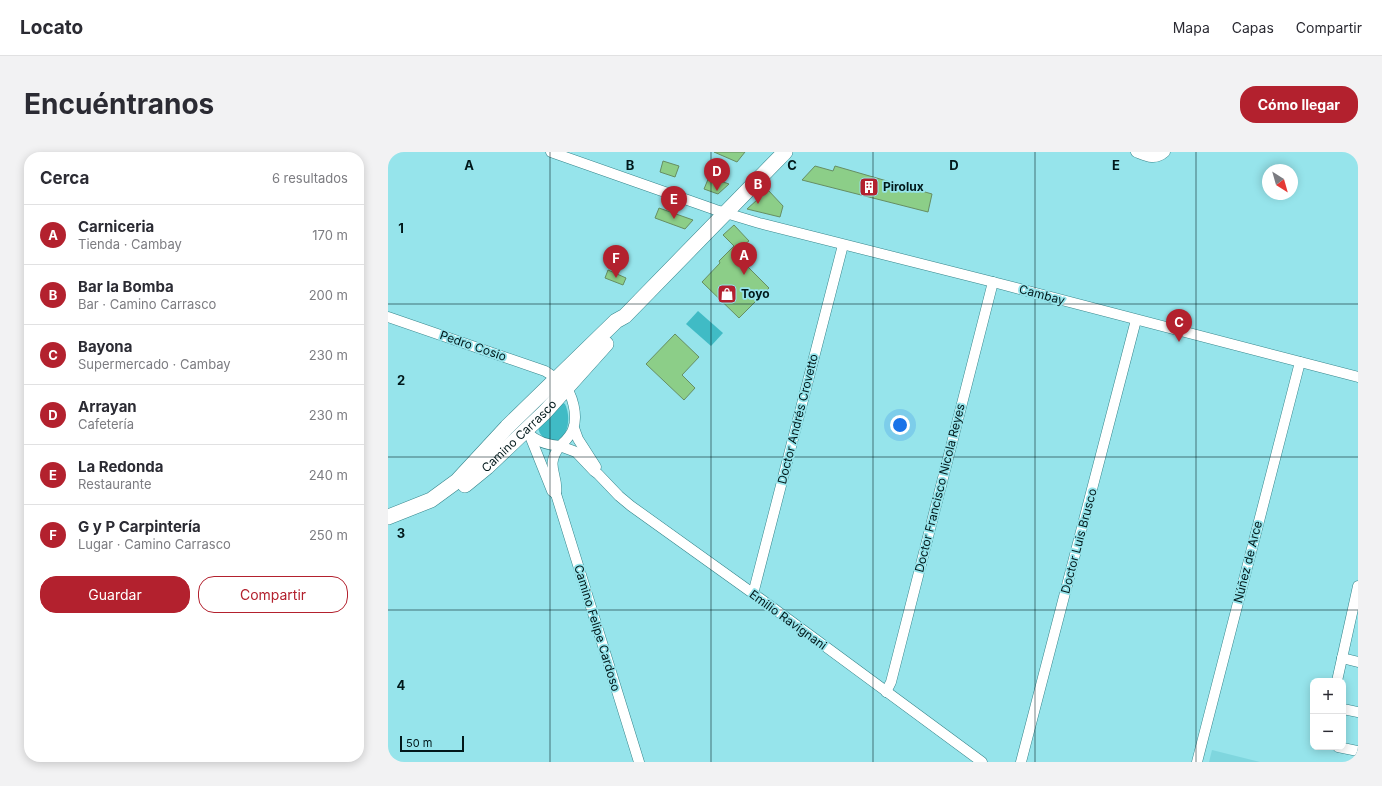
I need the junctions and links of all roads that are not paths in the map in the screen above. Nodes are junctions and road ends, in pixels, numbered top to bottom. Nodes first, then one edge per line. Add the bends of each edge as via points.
1 (551, 152) edge
2 (785, 152) edge
3 (1136, 152) edge
4 (1162, 155) edge
5 (726, 213) junction
6 (843, 245) junction
7 (992, 282) junction
8 (388, 317) edge
9 (1136, 320) junction
10 (1300, 362) junction
11 (1358, 377) edge
12 (562, 384) junction
13 (574, 428) junction
14 (528, 434) junction
15 (560, 446) junction
16 (598, 474) junction
17 (556, 494) junction
18 (388, 517) edge
19 (388, 524) edge
20 (1358, 586) edge
21 (753, 594) junction
22 (1342, 658) junction
23 (1358, 662) edge
24 (1338, 678) edge
25 (886, 692) junction
26 (1346, 710) edge
27 (1358, 712) edge
28 (1346, 749) edge
29 (1358, 751) edge
30 (639, 762) edge
31 (982, 762) edge
32 (1021, 762) edge
33 (1197, 762) edge

1 - 5 street, Cambay
2 - 5 main road, Camino Carrasco
3 - 4 street via 1149,157
5 - 6 street, Cambay
5 - 12 main road, Camino Carrasco via 625,316 622,325
6 - 7 street, Cambay
6 - 21 street, Doctor Andrés Crovetto
7 - 9 street, Cambay
7 - 25 street, Doctor Francisco Nicola Reyes via 891,682
8 - 12 street, Pedro Cosio via 545,371
9 - 10 street, Cambay
9 - 32 street, Doctor Luis Brusco
10 - 11 street, Cambay
10 - 33 street, Núñez de Arce
12 - 13 street, Emilio Ravignani via 570,394 574,407
12 - 14 main road, Camino Carrasco
12 - 18 main road, Camino Carrasco via 507,427 452,486 431,500
13 - 15 street
13 - 16 street, Emilio Ravignani via 578,440
14 - 15 street, Emilio Ravignani via 546,444
14 - 17 street, Camino Felipe Cardoso via 552,491
14 - 19 main road, Camino Carrasco via 454,494 415,515
15 - 16 street, Emilio Ravignani via 576,452
15 - 17 street, Camino Felipe Cardoso via 552,458
16 - 21 street, Emilio Ravignani via 631,506
17 - 30 street, Camino Felipe Cardoso
20 - 22 street
21 - 25 street, Emilio Ravignani
22 - 23 street
22 - 24 street
25 - 31 street, Emilio Ravignani
26 - 27 street
28 - 29 street

